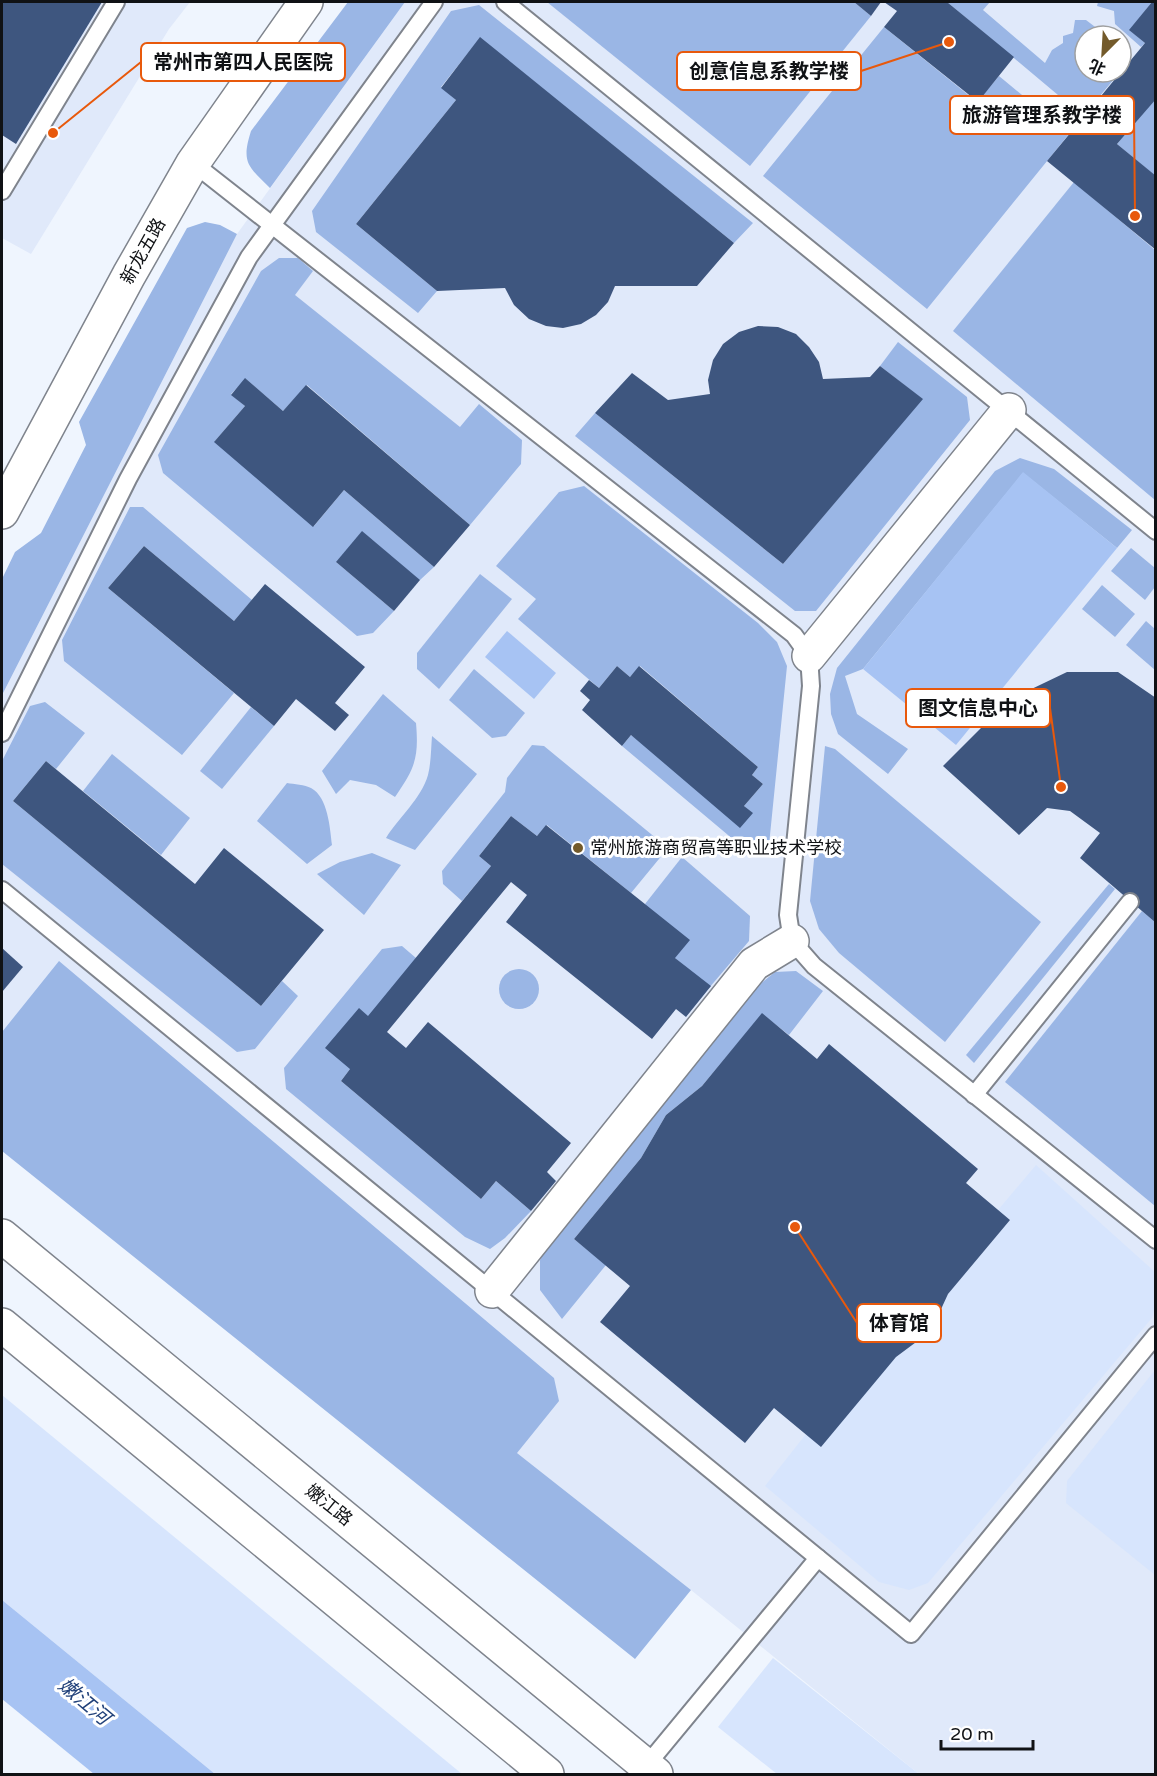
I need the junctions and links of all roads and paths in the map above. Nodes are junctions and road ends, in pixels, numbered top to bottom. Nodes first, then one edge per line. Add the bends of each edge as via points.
1 (116, 2) edge
2 (306, 2) edge
3 (434, 2) edge
4 (505, 2) edge
5 (193, 163) junction
6 (3, 185) edge
7 (274, 224) junction
8 (1009, 410) junction
9 (2, 512) edge
10 (1155, 531) edge
11 (808, 656) junction
12 (2, 733) edge
13 (2, 890) edge
14 (1130, 902) dead end
15 (792, 941) junction
16 (974, 1095) junction
17 (2, 1236) edge
18 (1155, 1240) edge
19 (492, 1291) junction
20 (2, 1325) edge
21 (1155, 1335) edge
22 (818, 1558) junction
23 (651, 1770) edge
24 (547, 1774) edge

1 - 6 lane
2 - 5 main road, 新龙五路
3 - 7 lane
4 - 8 lane
5 - 7 lane
5 - 9 main road, 新龙五路
7 - 11 lane via 794,635
7 - 12 lane via 249,257 128,479
8 - 10 lane
8 - 11 main road
11 - 15 lane via 811,686 788,915
13 - 19 lane
14 - 16 lane
15 - 16 lane via 814,966
15 - 19 main road via 754,964
16 - 18 lane
17 - 23 main road, 嫩江路
19 - 22 lane
20 - 24 main road
21 - 22 lane via 911,1634
22 - 23 lane

